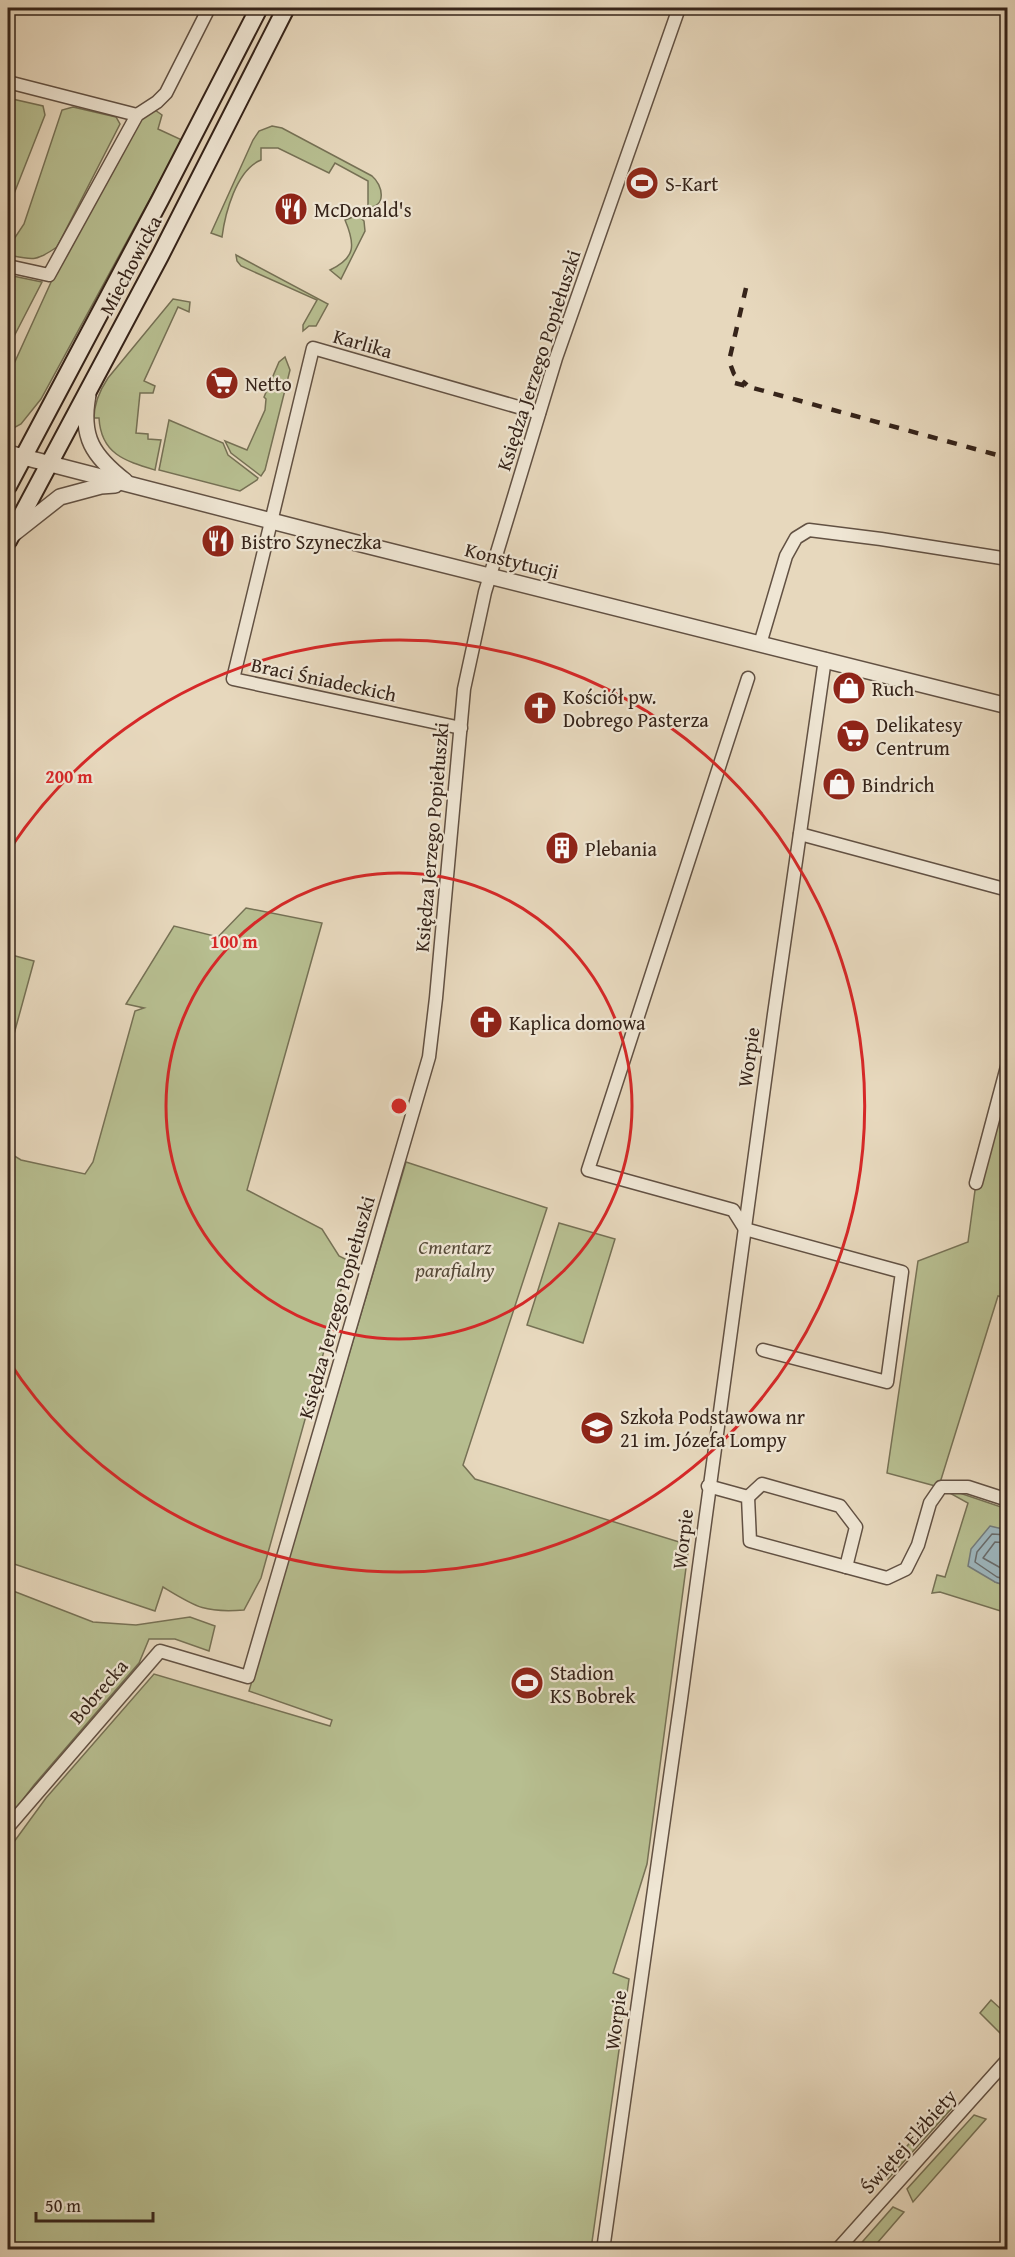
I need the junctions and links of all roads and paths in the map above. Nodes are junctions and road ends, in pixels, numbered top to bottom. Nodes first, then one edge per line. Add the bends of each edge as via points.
1 (209, 8) edge
2 (259, 8) edge
3 (286, 8) edge
4 (679, 8) edge
5 (8, 82) edge
6 (137, 115) junction
7 (8, 266) edge
8 (93, 380) junction
9 (539, 413) junction
10 (15, 455) edge
11 (48, 464) junction
12 (130, 485) junction
13 (8, 486) edge
14 (270, 521) junction
15 (9, 539) edge
16 (1008, 559) edge
17 (489, 576) junction
18 (760, 644) junction
19 (825, 659) junction
20 (748, 678) dead end
21 (1008, 706) edge
22 (461, 728) junction
23 (801, 834) junction
24 (1008, 890) edge
25 (1008, 1063) edge
26 (976, 1183) dead end
27 (745, 1229) junction
28 (763, 1350) dead end
29 (708, 1486) junction
30 (748, 1497) junction
31 (1008, 1500) edge
32 (846, 1567) junction
33 (248, 1677) joint
34 (8, 1827) edge
35 (1008, 2059) edge
36 (603, 2250) edge
37 (837, 2250) edge

1 - 6 street via 166,93
2 - 10 main road, Miechowicka
3 - 8 main road, Miechowicka
4 - 9 street, Księdza Jerzego Popiełuszki
5 - 6 street
6 - 7 street via 49,276
8 - 11 main road, Miechowicka
8 - 12 street via 85,418 89,440 110,469
9 - 14 street, Karlika via 313,348
9 - 17 street, Księdza Jerzego Popiełuszki
10 - 11 street, Konstytucji
10 - 13 main road, Miechowicka
11 - 12 street, Konstytucji
11 - 15 main road, Miechowicka
12 - 14 street, Konstytucji
12 - 15 street via 101,486 60,497
14 - 17 street, Konstytucji
14 - 22 street, Braci Śniadeckich via 232,679
16 - 18 street via 809,530 796,538 786,556
17 - 18 street, Konstytucji
17 - 22 street, Księdza Jerzego Popiełuszki via 464,689
18 - 19 street, Konstytucji
19 - 21 street, Konstytucji
19 - 23 street, Worpie
20 - 27 street via 588,1170 733,1210
22 - 33 street, Księdza Jerzego Popiełuszki via 429,1057
23 - 24 street
23 - 27 street, Worpie
25 - 26 street
27 - 28 street via 902,1272 887,1382
27 - 29 street, Worpie
29 - 30 street
29 - 36 street, Worpie
30 - 32 street via 750,1540
30 - 32 street via 762,1484 840,1506 856,1527
31 - 32 street via 969,1487 941,1487 930,1503 918,1545 906,1569 887,1578
33 - 34 street, Bobrecka via 160,1651
35 - 37 street, Świętej Elżbiety

